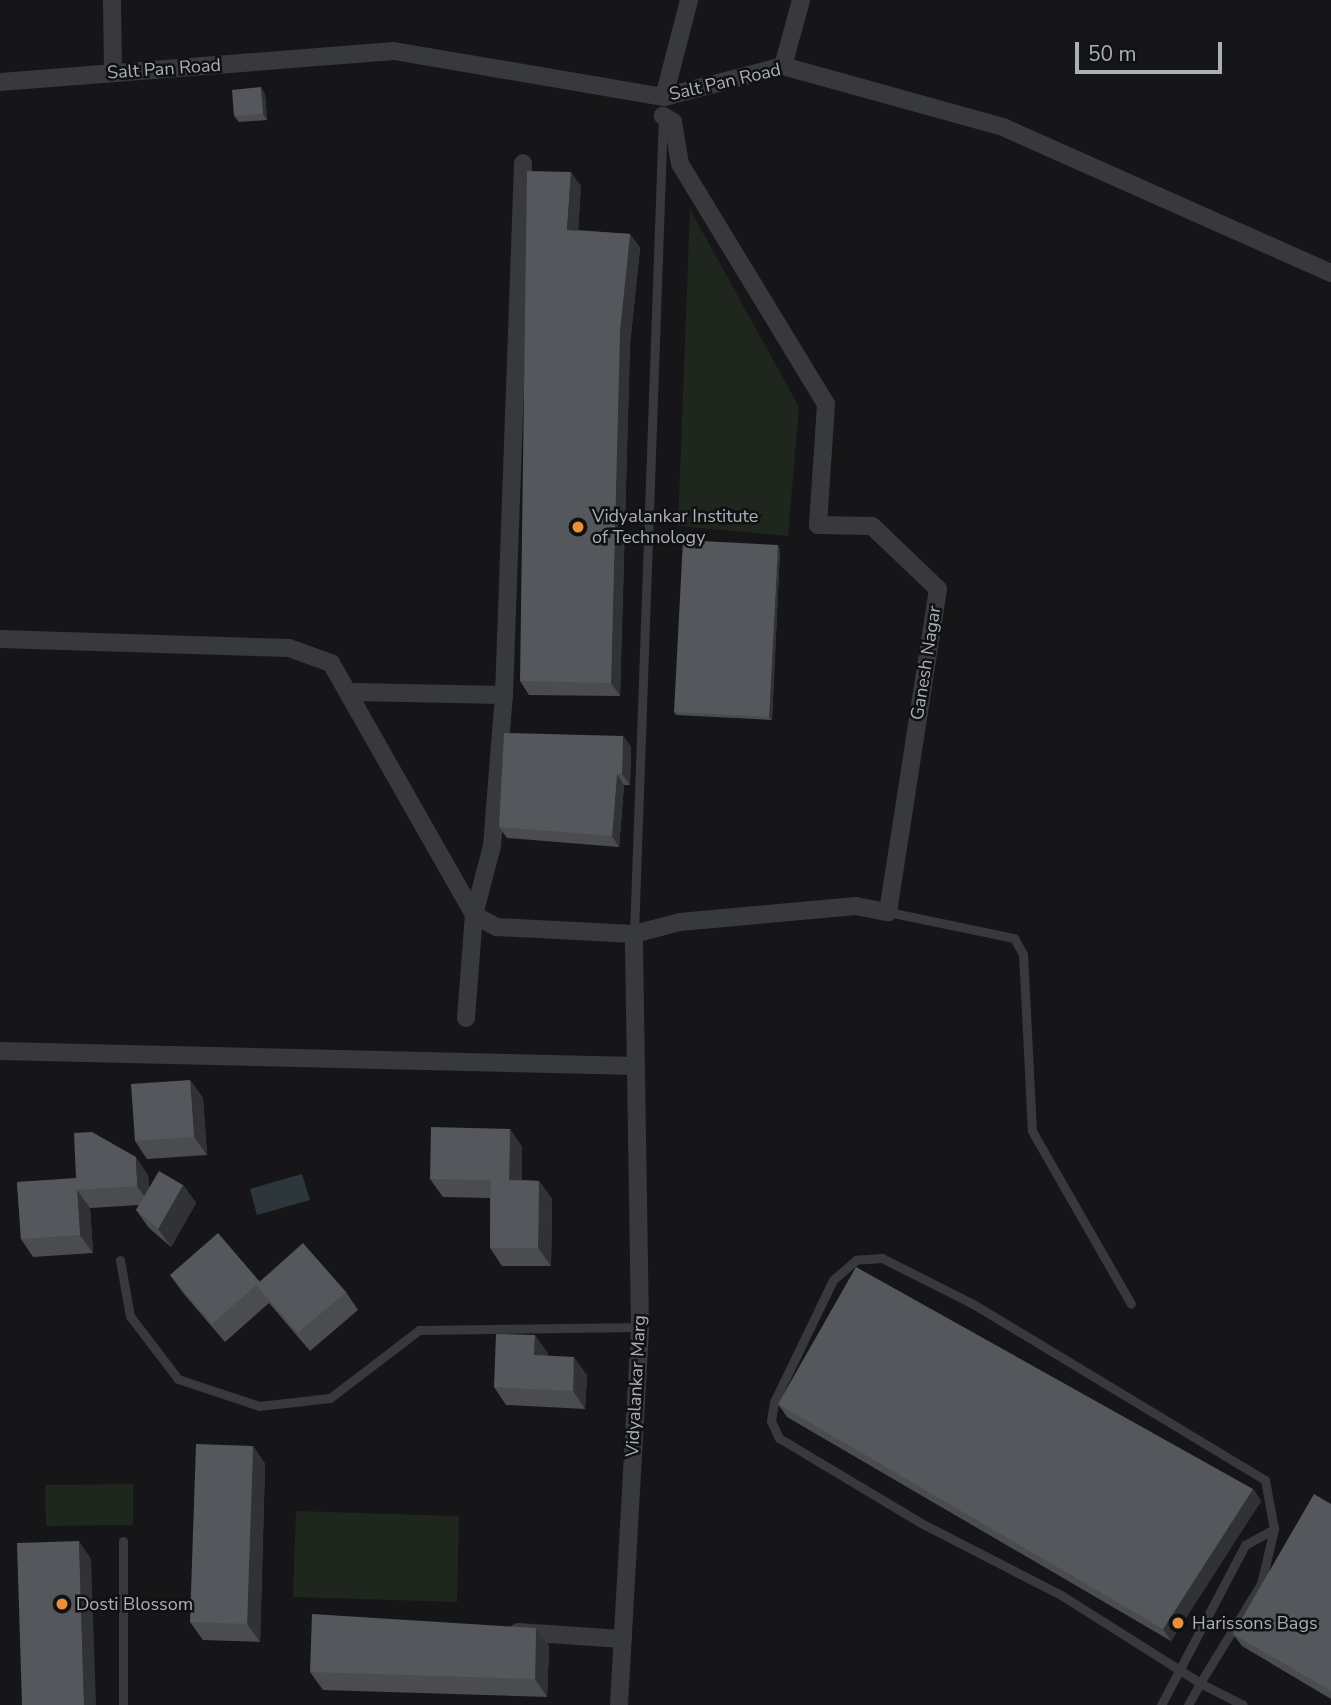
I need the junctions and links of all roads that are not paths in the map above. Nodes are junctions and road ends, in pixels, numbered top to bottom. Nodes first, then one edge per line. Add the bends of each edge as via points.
1 (112, 0) edge
2 (689, 0) edge
3 (800, 0) edge
4 (783, 66) junction
5 (113, 73) junction
6 (0, 82) edge
7 (664, 97) junction
8 (663, 116) junction
9 (523, 163) dead end
10 (1331, 273) edge
11 (0, 639) edge
12 (353, 692) junction
13 (504, 695) junction
14 (888, 912) junction
15 (474, 915) junction
16 (634, 934) junction
17 (466, 1018) dead end
18 (0, 1051) edge
19 (636, 1066) junction
20 (120, 1260) dead end
21 (1131, 1304) dead end
22 (640, 1327) junction
23 (1274, 1530) junction
24 (123, 1541) dead end
25 (499, 1631) edge
26 (623, 1639) junction
27 (1177, 1667) junction
28 (1200, 1683) junction
29 (123, 1705) edge
30 (619, 1705) edge
31 (1161, 1705) edge
32 (1188, 1705) edge
33 (1243, 1705) edge

1 - 5 street
2 - 7 street
3 - 4 street
4 - 7 street, Salt Pan Road
4 - 10 street, Salt Pan Road via 1003,127
5 - 6 street, Salt Pan Road
5 - 7 street, Salt Pan Road via 394,51
7 - 8 lane
8 - 14 street, Ganesh Nagar via 673,122 680,164 826,404 818,525 872,526 938,589
8 - 16 lane
9 - 13 street
11 - 12 street via 289,648 331,663
12 - 13 street
12 - 15 street
13 - 15 street via 492,846
14 - 16 street via 856,906 680,922
14 - 21 lane via 1014,937 1023,954 1032,1131
15 - 16 street via 497,927
15 - 17 street
16 - 19 street, Vidyalankar Marg
18 - 19 street
19 - 22 street, Vidyalankar Marg
20 - 22 lane via 130,1316 178,1379 259,1406 330,1398 419,1330
22 - 26 street, Vidyalankar Marg
23 - 27 lane via 1245,1545
23 - 27 lane via 1265,1480 973,1304 882,1258 856,1260 833,1280 774,1402 771,1421 779,1438
23 - 28 lane via 1261,1584
24 - 29 lane
25 - 26 street
26 - 30 street, Vidyalankar Marg
27 - 28 lane
27 - 31 lane
28 - 32 lane
28 - 33 lane

